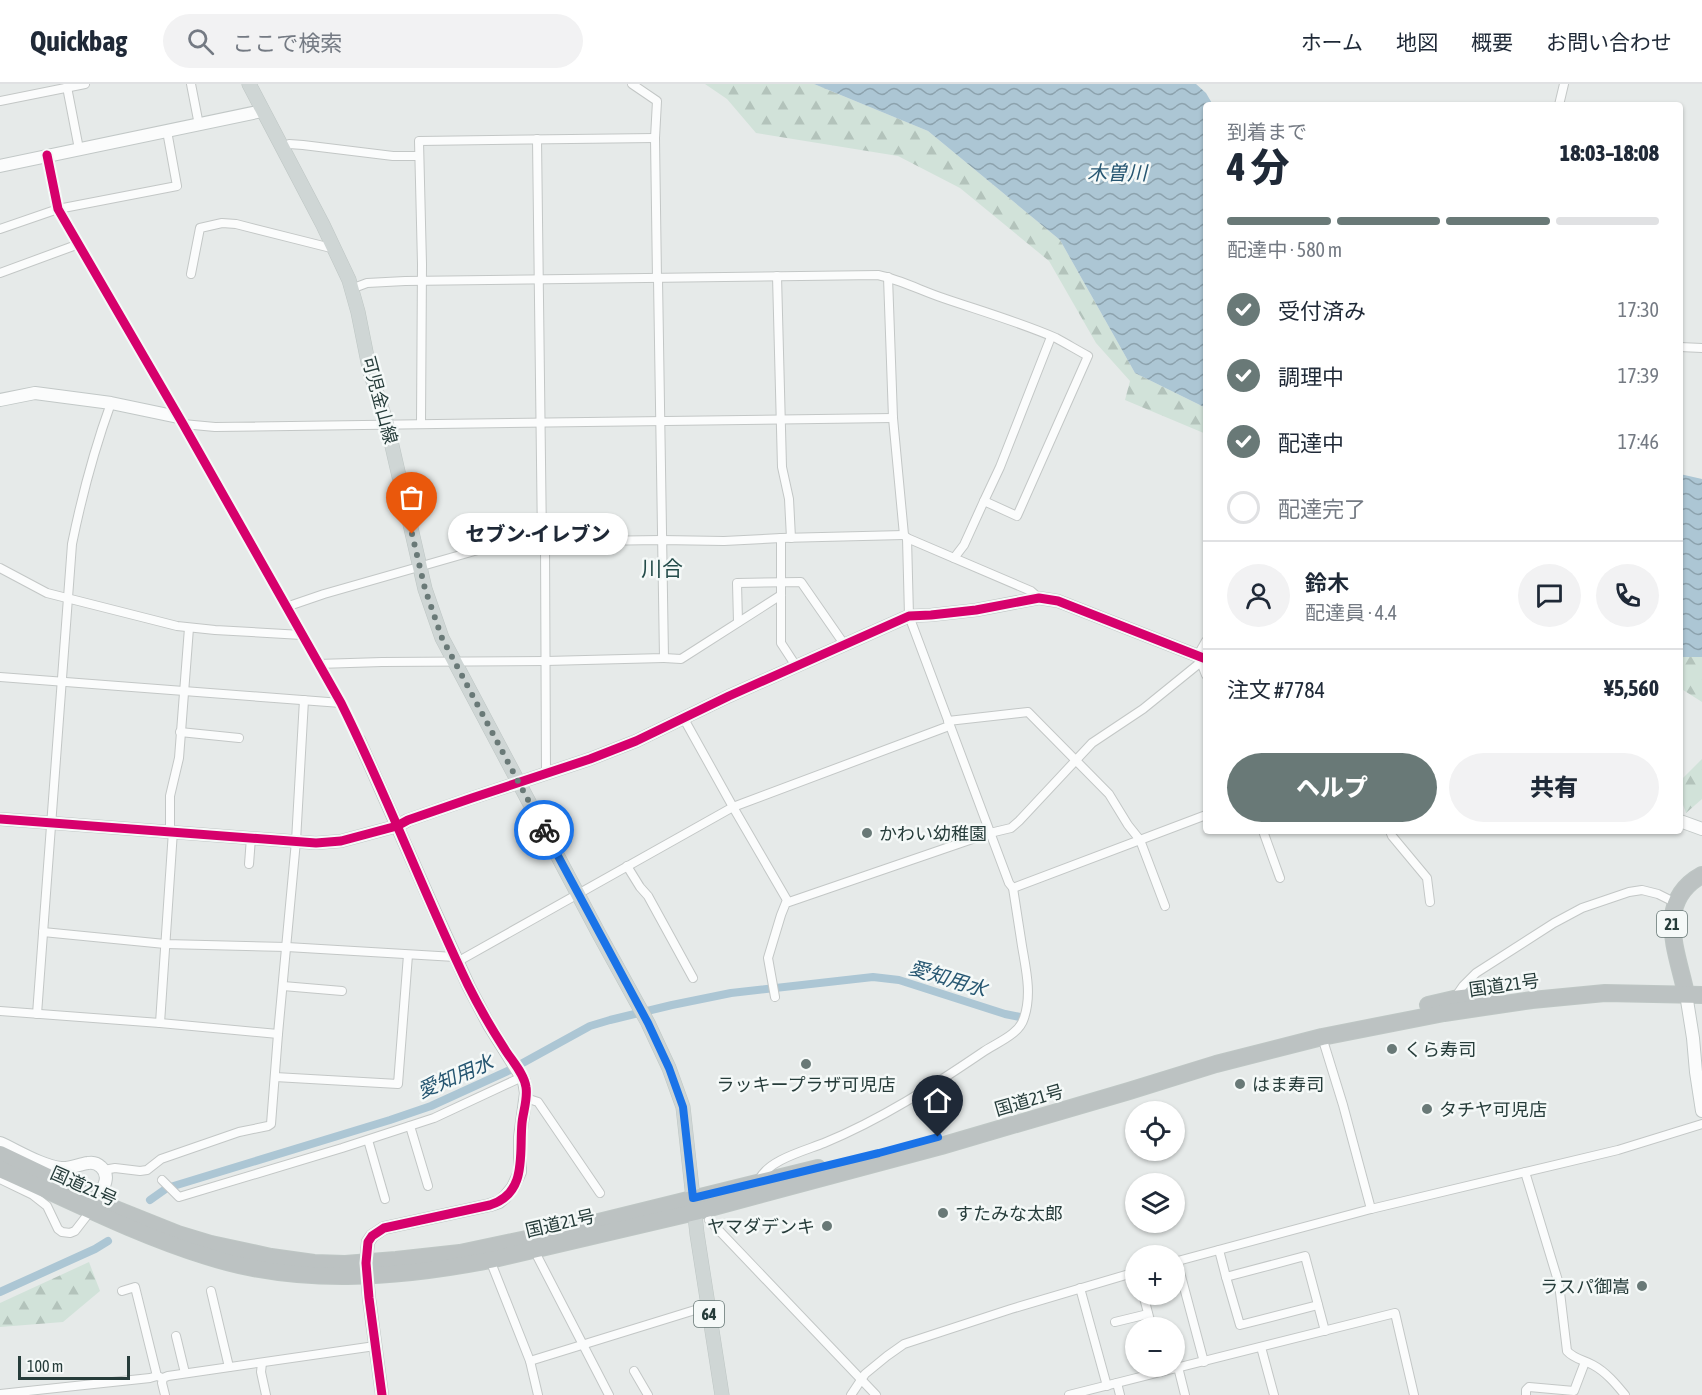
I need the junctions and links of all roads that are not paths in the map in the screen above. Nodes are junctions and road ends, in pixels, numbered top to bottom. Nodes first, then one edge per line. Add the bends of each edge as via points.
1 (85, 84) edge
2 (191, 84) edge
3 (249, 84) edge
4 (632, 84) edge
5 (1564, 84) edge
6 (67, 87) junction
7 (0, 101) edge
8 (1560, 102) edge
9 (262, 111) junction
10 (199, 124) junction
11 (167, 131) junction
12 (655, 138) junction
13 (537, 139) junction
14 (282, 148) junction
15 (79, 149) junction
16 (47, 155) junction
17 (419, 156) junction
18 (0, 166) edge
19 (58, 209) junction
20 (0, 229) edge
21 (79, 244) junction
22 (335, 250) junction
23 (0, 273) edge
24 (191, 274) dead end
25 (777, 276) junction
26 (888, 277) junction
27 (539, 279) junction
28 (658, 279) junction
29 (421, 281) junction
30 (351, 289) junction
31 (1051, 337) junction
32 (1683, 347) edge
33 (1702, 348) edge
34 (0, 400) edge
35 (111, 403) junction
36 (892, 418) junction
37 (781, 419) junction
38 (181, 420) junction
39 (661, 421) junction
40 (541, 422) junction
41 (421, 423) junction
42 (387, 424) junction
43 (984, 501) junction
44 (906, 537) junction
45 (781, 538) junction
46 (791, 538) junction
47 (662, 540) junction
48 (544, 542) junction
49 (954, 558) junction
50 (0, 567) edge
51 (420, 567) junction
52 (781, 582) junction
53 (781, 595) junction
54 (68, 597) junction
55 (1039, 598) junction
56 (286, 607) junction
57 (909, 616) junction
58 (738, 622) junction
59 (189, 628) junction
60 (302, 635) junction
61 (844, 644) junction
62 (664, 658) junction
63 (1202, 658) edge
64 (546, 661) junction
65 (454, 662) junction
66 (318, 664) junction
67 (796, 666) junction
68 (0, 677) edge
69 (61, 682) junction
70 (183, 691) junction
71 (304, 700) junction
72 (341, 703) junction
73 (684, 719) junction
74 (948, 724) junction
75 (180, 732) junction
76 (239, 738) dead end
77 (360, 740) joint
78 (1077, 760) junction
79 (546, 774) junction
80 (520, 783) junction
81 (733, 807) junction
82 (1203, 816) edge
83 (0, 819) edge
84 (51, 822) junction
85 (1683, 822) edge
86 (397, 826) junction
87 (1702, 829) edge
88 (172, 831) junction
89 (990, 833) junction
90 (1264, 834) edge
91 (1395, 834) edge
92 (251, 838) junction
93 (1140, 840) junction
94 (296, 841) junction
95 (249, 864) dead end
96 (627, 866) junction
97 (1702, 875) edge
98 (1280, 878) dead end
99 (1012, 888) junction
100 (578, 893) junction
101 (787, 900) junction
102 (1430, 902) dead end
103 (1676, 903) junction
104 (1165, 906) dead end
105 (43, 932) junction
106 (165, 944) junction
107 (287, 947) junction
108 (408, 955) junction
109 (456, 960) junction
110 (693, 978) dead end
111 (1702, 984) edge
112 (283, 986) junction
113 (342, 991) dead end
114 (1690, 991) edge
115 (775, 997) dead end
116 (1454, 999) junction
117 (0, 1011) edge
118 (37, 1014) junction
119 (160, 1023) junction
120 (278, 1034) junction
121 (1322, 1037) junction
122 (521, 1075) junction
123 (275, 1077) junction
124 (526, 1098) junction
125 (1702, 1111) edge
126 (1702, 1124) edge
127 (410, 1126) junction
128 (368, 1140) junction
129 (0, 1143) edge
130 (0, 1154) edge
131 (0, 1169) edge
132 (104, 1170) junction
133 (1525, 1172) junction
134 (0, 1179) edge
135 (164, 1181) dead end
136 (758, 1182) junction
137 (428, 1186) dead end
138 (600, 1193) dead end
139 (385, 1199) dead end
140 (93, 1205) junction
141 (1371, 1209) junction
142 (699, 1210) junction
143 (534, 1250) junction
144 (1219, 1250) junction
145 (1185, 1259) edge
146 (490, 1260) junction
147 (366, 1270) junction
148 (1125, 1275) edge
149 (1226, 1277) junction
150 (1080, 1288) junction
151 (122, 1291) dead end
152 (211, 1291) dead end
153 (1185, 1294) edge
154 (1146, 1305) edge
155 (1318, 1305) junction
156 (708, 1306) junction
157 (1148, 1314) junction
158 (1149, 1317) edge
159 (1115, 1322) dead end
160 (1325, 1331) junction
161 (176, 1336) dead end
162 (583, 1345) junction
163 (375, 1346) junction
164 (1261, 1347) junction
165 (530, 1360) junction
166 (1204, 1362) junction
167 (1585, 1362) junction
168 (262, 1363) junction
169 (1185, 1366) edge
170 (229, 1367) junction
171 (634, 1371) dead end
172 (185, 1373) junction
173 (160, 1377) junction
174 (1136, 1377) edge
175 (1180, 1377) edge
176 (861, 1380) junction
177 (1117, 1383) junction
178 (1107, 1386) junction
179 (63, 1392) edge
180 (0, 1394) edge
181 (165, 1395) edge
182 (266, 1395) edge
183 (382, 1395) edge
184 (538, 1395) edge
185 (609, 1395) edge
186 (648, 1395) edge
187 (722, 1395) edge
188 (851, 1395) edge
189 (876, 1395) edge
190 (1069, 1395) edge
191 (1120, 1395) edge
192 (1185, 1395) edge
193 (1274, 1395) edge
194 (1414, 1395) edge
195 (1526, 1395) edge
196 (1625, 1395) edge

1 - 6 street
2 - 10 street
3 - 9 main road, 可児金山線 / 64
4 - 12 street via 657,101
5 - 8 street
6 - 7 street
6 - 15 street
9 - 10 street
9 - 14 main road, 可児金山線 / 64
10 - 11 street
11 - 15 street
11 - 19 street via 177,186
12 - 13 street
12 - 28 street
13 - 17 street via 419,141
13 - 27 street
14 - 17 street via 289,144
14 - 22 main road, 可児金山線 / 64
15 - 16 street
16 - 18 street
16 - 19 street
17 - 29 street
19 - 20 street
19 - 21 street
21 - 23 street
21 - 38 street
22 - 24 street via 222,223 200,228
22 - 30 main road, 可児金山線 / 64
25 - 26 street
25 - 28 street
25 - 37 street
26 - 31 street
26 - 36 street
27 - 28 street
27 - 29 street
27 - 40 street
28 - 39 street
29 - 30 street via 367,283
29 - 41 street
30 - 42 main road, 可児金山線 / 64 via 370,372
31 - 43 street
31 - 43 street via 1088,356 1017,516
32 - 33 street
34 - 35 street via 35,393
35 - 38 street
35 - 54 street via 80,502
36 - 37 street
36 - 44 street
37 - 39 street
37 - 46 street via 782,467
38 - 42 street via 215,427
38 - 56 street
39 - 40 street
39 - 47 street
40 - 41 street
40 - 48 street
41 - 42 street
42 - 51 main road, 可児金山線 / 64
43 - 49 street
44 - 46 street
44 - 49 street
44 - 57 street
45 - 46 street
45 - 47 street
45 - 52 street
47 - 48 street
47 - 62 street
48 - 51 street via 499,544
48 - 64 street
49 - 55 street
50 - 54 street via 47,593
51 - 56 street
51 - 65 main road, 可児金山線 / 64 via 433,614
52 - 53 street
52 - 58 street via 737,583
52 - 61 street via 801,582
53 - 58 street
53 - 67 street via 781,643
54 - 59 street
54 - 69 street
55 - 57 street via 976,610
55 - 63 street via 1058,601
56 - 60 street
57 - 61 street
57 - 74 street
58 - 62 street via 681,659
59 - 60 street
59 - 70 street
60 - 66 street
61 - 67 street
62 - 64 street
63 - 78 street via 1143,709 1092,743
64 - 65 street
64 - 79 street
65 - 66 street
65 - 80 main road, 可児金山線 / 64
66 - 72 street
67 - 73 street
68 - 69 street
69 - 70 street
69 - 84 street
70 - 71 street
70 - 75 street
71 - 72 street
71 - 94 street
72 - 77 street
73 - 79 street
73 - 81 street
74 - 78 street via 1028,712
74 - 81 street
74 - 89 street
75 - 76 street
75 - 88 street via 170,796
77 - 86 street
78 - 89 street via 1011,828
78 - 93 street via 1109,794
79 - 80 street
80 - 86 street
80 - 100 main road, 可児金山線 / 64
81 - 96 street
81 - 101 street
82 - 93 street
83 - 84 street
84 - 88 street
84 - 105 street
85 - 87 street
86 - 94 street via 329,843
86 - 109 street
88 - 92 street
88 - 106 street
89 - 99 street
89 - 101 street
90 - 98 street
91 - 102 street via 1426,876
92 - 94 street
92 - 95 street
93 - 99 street
93 - 104 street
94 - 107 street
96 - 100 street
96 - 110 street
97 - 103 highway, 21
99 - 136 street via 1029,984 1020,1027 906,1101 843,1135 778,1161
100 - 109 street
100 - 142 main road, 可児金山線 / 64 via 669,1068 683,1107
101 - 115 street via 768,958
103 - 114 highway, 21 via 1672,935
103 - 116 street via 1642,890 1582,908 1476,973
105 - 106 street
105 - 118 street
106 - 107 street
106 - 119 street
107 - 108 street
107 - 112 street
108 - 109 street
108 - 123 street via 398,1084
109 - 122 street via 489,1025
111 - 114 highway
112 - 113 street
112 - 120 street
114 - 116 highway, 国道21号 via 1605,983
114 - 121 highway, 国道21号 via 1532,1000
114 - 125 street
116 - 136 highway, 国道21号 via 1214,1055 938,1137
117 - 118 street
118 - 119 street
119 - 120 street
120 - 123 street
121 - 141 street
121 - 142 highway, 国道21号 via 1216,1064 941,1146
122 - 124 street
122 - 127 street
123 - 132 street via 272,1124 161,1159 147,1170
124 - 138 street via 538,1102
124 - 147 street via 520,1172 505,1197 490,1205 384,1228 368,1242
126 - 133 street via 1618,1150
127 - 128 street
127 - 137 street
128 - 135 street via 179,1197
128 - 139 street
129 - 132 street via 46,1165 61,1168 93,1162
130 - 140 highway, 国道21号
131 - 140 highway, 国道21号
132 - 140 street via 105,1182
133 - 141 street
133 - 167 street via 1559,1284 1567,1351
134 - 140 street via 47,1206 62,1232 75,1231
136 - 142 highway, 国道21号
140 - 147 highway, 国道21号 via 153,1238 208,1257 289,1273 344,1277
141 - 144 street
142 - 143 highway, 国道21号
142 - 147 highway, 国道21号
142 - 156 main road, 可児金山線 / 64
142 - 176 street
143 - 146 highway, 国道21号
143 - 162 street
144 - 145 street
144 - 149 street
146 - 147 highway, 国道21号 via 387,1275
146 - 165 street
147 - 163 street
148 - 150 street
149 - 155 street via 1240,1326
149 - 155 street via 1305,1256
150 - 176 street via 904,1344
150 - 178 street
151 - 173 street via 135,1287
152 - 170 street
153 - 166 street
154 - 157 street
155 - 160 street
156 - 162 street
156 - 187 main road, 可児金山線 / 64
157 - 158 street
157 - 159 street
160 - 164 street
160 - 194 street via 1395,1313
161 - 172 street
162 - 165 street
162 - 185 street
163 - 168 street
163 - 183 street
164 - 166 street
164 - 193 street
165 - 184 street
166 - 169 street
167 - 195 street via 1574,1392 1529,1388
167 - 196 street via 1609,1377
168 - 170 street
168 - 182 street
170 - 172 street
171 - 186 street
172 - 173 street
173 - 179 street
173 - 181 street
174 - 177 street
175 - 192 street
176 - 188 street
176 - 189 street
177 - 178 street
177 - 191 street
178 - 190 street
179 - 180 street

